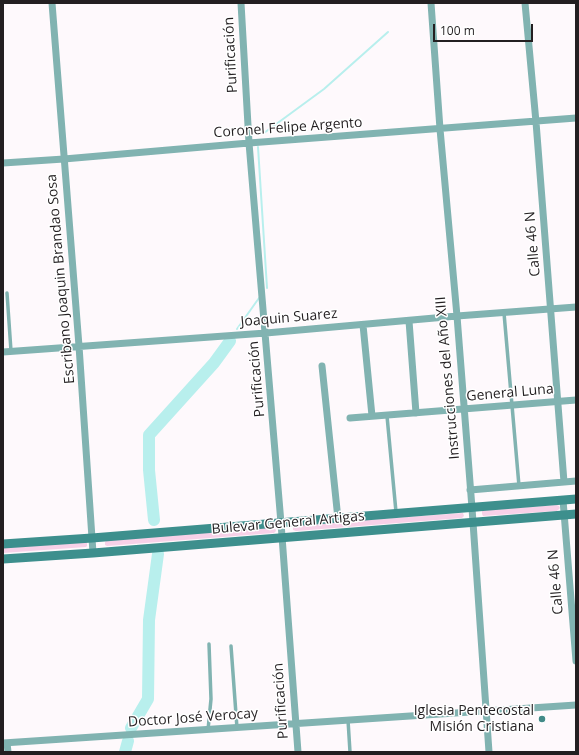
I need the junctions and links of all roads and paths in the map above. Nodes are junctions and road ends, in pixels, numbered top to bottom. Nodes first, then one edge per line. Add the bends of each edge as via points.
1 (52, 3) edge
2 (241, 3) edge
3 (431, 3) edge
4 (525, 3) edge
5 (576, 118) edge
6 (536, 122) junction
7 (440, 129) junction
8 (249, 143) junction
9 (64, 159) junction
10 (3, 163) edge
11 (7, 294) dead end
12 (576, 307) edge
13 (551, 309) junction
14 (504, 312) junction
15 (456, 316) junction
16 (409, 320) junction
17 (363, 325) junction
18 (266, 333) junction
19 (79, 346) junction
20 (11, 351) junction
21 (3, 352) edge
22 (322, 366) dead end
23 (576, 400) edge
24 (558, 402) junction
25 (512, 405) junction
26 (464, 409) junction
27 (416, 413) junction
28 (372, 416) junction
29 (386, 416) junction
30 (350, 418) dead end
31 (564, 482) junction
32 (576, 482) edge
33 (519, 486) junction
34 (470, 490) junction
35 (576, 499) edge
36 (563, 500) junction
37 (472, 508) junction
38 (396, 514) junction
39 (576, 514) edge
40 (564, 515) junction
41 (338, 518) junction
42 (472, 522) junction
43 (281, 523) junction
44 (92, 538) junction
45 (282, 538) junction
46 (3, 544) edge
47 (93, 553) junction
48 (3, 559) edge
49 (208, 644) dead end
50 (231, 646) dead end
51 (576, 661) edge
52 (576, 705) edge
53 (486, 710) junction
54 (348, 720) junction
55 (296, 724) junction
56 (237, 728) junction
57 (208, 730) junction
58 (5, 743) edge
59 (8, 752) edge
60 (298, 752) edge
61 (350, 752) edge
62 (489, 752) edge

1 - 9 street, Escribano Joaquin Brandao Sosa
2 - 8 street, Purificación
3 - 7 street, Instrucciones del Año XIII
4 - 6 street, Calle 46 N
5 - 6 street, Coronel Felipe Argento
6 - 7 street, Coronel Felipe Argento
6 - 13 street, Calle 46 N
7 - 8 street, Coronel Felipe Argento
7 - 15 street, Instrucciones del Año XIII
8 - 9 street, Coronel Felipe Argento
8 - 18 street, Purificación
9 - 10 street, Coronel Felipe Argento
9 - 19 street, Escribano Joaquin Brandao Sosa
11 - 20 lane
12 - 13 street, Joaquin Suarez
13 - 14 street, Joaquin Suarez
13 - 24 street, Calle 46 N
14 - 15 street, Joaquin Suarez
14 - 25 lane
15 - 16 street, Joaquin Suarez
15 - 26 street, Instrucciones del Año XIII
16 - 17 street, Joaquin Suarez
16 - 27 street
17 - 18 street, Joaquin Suarez
17 - 28 street
18 - 19 street, Joaquin Suarez
18 - 43 street, Purificación
19 - 20 street, Joaquin Suarez
19 - 44 street, Escribano Joaquin Brandao Sosa
20 - 21 street, Joaquin Suarez
22 - 41 street
23 - 24 street, General Luna
24 - 25 street, General Luna
24 - 31 street, Calle 46 N
25 - 26 street, General Luna
25 - 33 lane
26 - 27 street, General Luna
26 - 34 street, Instrucciones del Año XIII
27 - 29 street, General Luna
28 - 29 street, General Luna
28 - 30 street, General Luna
29 - 38 lane
31 - 32 street
31 - 33 street
33 - 34 street
34 - 37 street, Instrucciones del Año XIII
35 - 36 street, Bulevar General Artigas
36 - 37 street, Bulevar General Artigas
36 - 40 street, Calle 46 N
37 - 38 street, Bulevar General Artigas
37 - 42 street, Instrucciones del Año XIII
38 - 41 street, Bulevar General Artigas
39 - 40 street, Bulevar General Artigas
40 - 42 street, Bulevar General Artigas
40 - 51 street, Calle 46 N
41 - 43 street, Bulevar General Artigas
42 - 45 street, Bulevar General Artigas
42 - 53 street, Instrucciones del Año XIII
43 - 44 street, Bulevar General Artigas
43 - 45 street, Purificación
44 - 46 street, Bulevar General Artigas
44 - 47 street, Escribano Joaquin Brandao Sosa
45 - 47 street, Bulevar General Artigas
45 - 55 street, Purificación
47 - 48 street, Bulevar General Artigas
49 - 57 lane via 211,699
50 - 56 lane
52 - 53 street, Doctor José Verocay
53 - 54 street, Doctor José Verocay
53 - 62 street, Instrucciones del Año XIII
54 - 55 street, Doctor José Verocay
54 - 61 lane
55 - 56 street, Doctor José Verocay
55 - 60 street, Purificación
56 - 57 street, Doctor José Verocay
57 - 58 street, Doctor José Verocay
58 - 59 street

